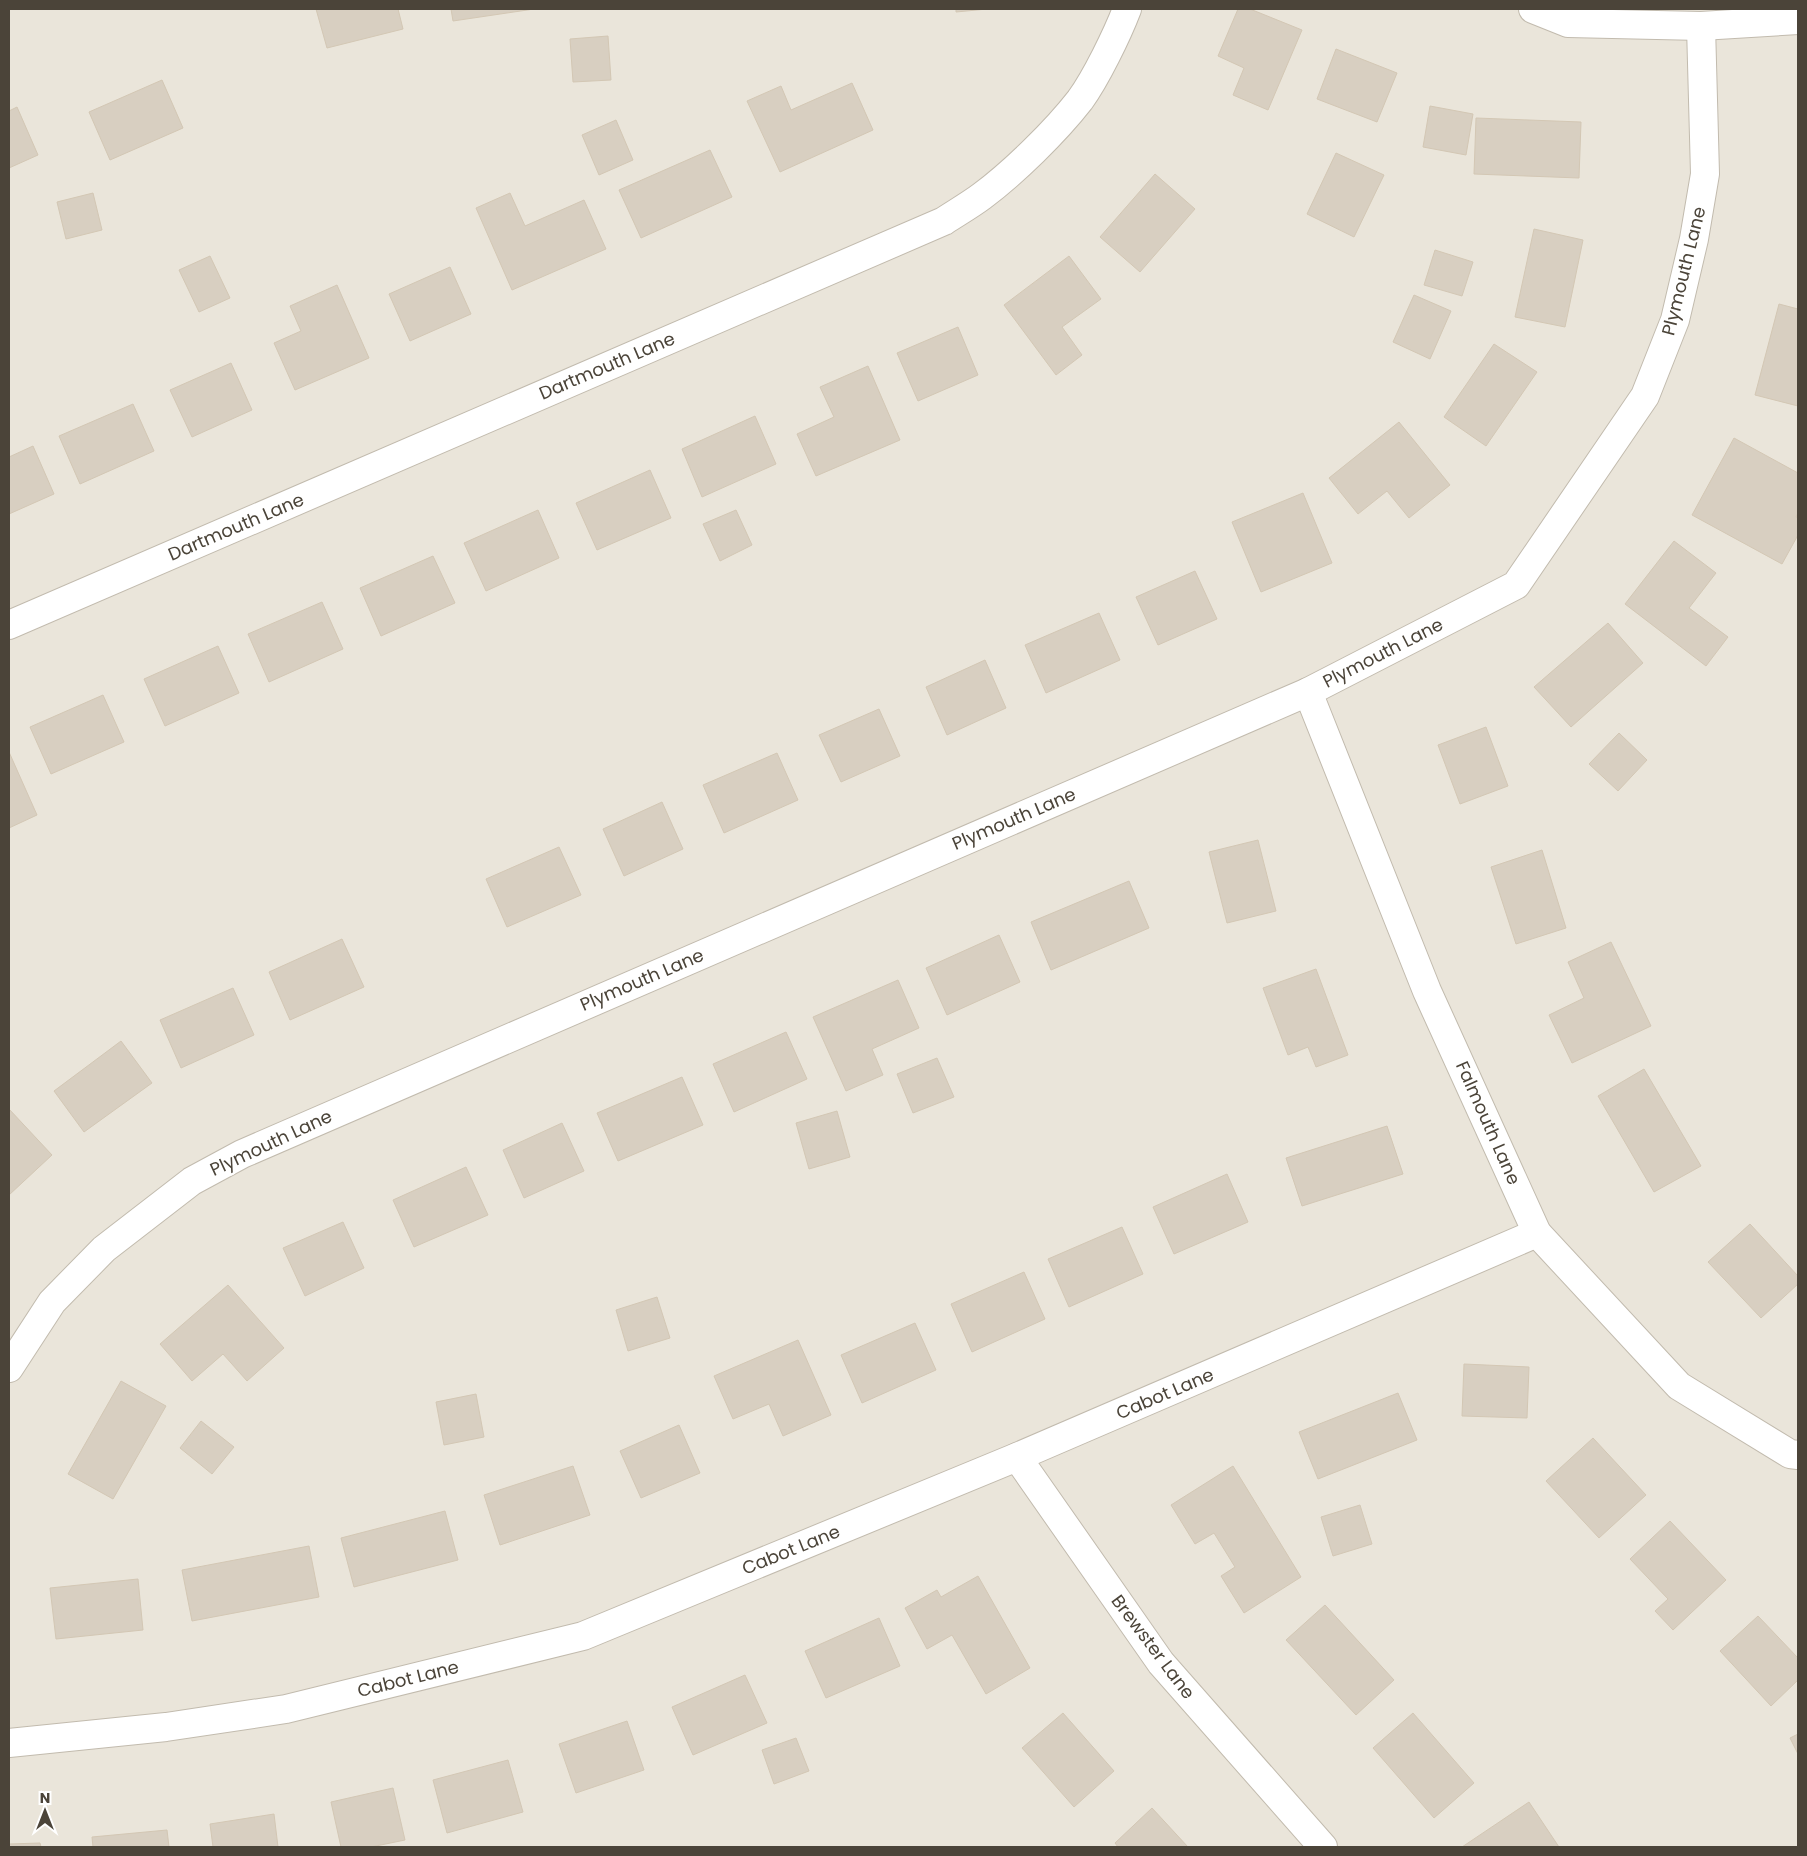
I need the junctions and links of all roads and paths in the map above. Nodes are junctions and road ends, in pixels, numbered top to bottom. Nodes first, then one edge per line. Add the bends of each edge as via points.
1 (1127, 9) edge
2 (1533, 9) edge
3 (1798, 20) edge
4 (1701, 26) junction
5 (9, 625) edge
6 (1308, 692) junction
7 (1537, 1233) junction
8 (9, 1368) edge
9 (1798, 1455) edge
10 (1018, 1457) junction
11 (9, 1743) edge
12 (1323, 1847) edge

1 - 5 street, Dartmouth Lane via 1080,99 1014,169 982,196 944,221
2 - 4 street via 1568,22
3 - 4 street
4 - 6 street, Plymouth Lane via 1705,174 1676,320 1645,396 1516,585
6 - 7 street, Falmouth Lane via 1427,991
6 - 8 street, Plymouth Lane via 242,1154 192,1181 104,1249 52,1302
7 - 9 street, Falmouth Lane via 1679,1386 1790,1454
7 - 10 street, Cabot Lane
10 - 11 street, Cabot Lane via 583,1636 286,1709 166,1727
10 - 12 street, Brewster Lane via 1161,1663

